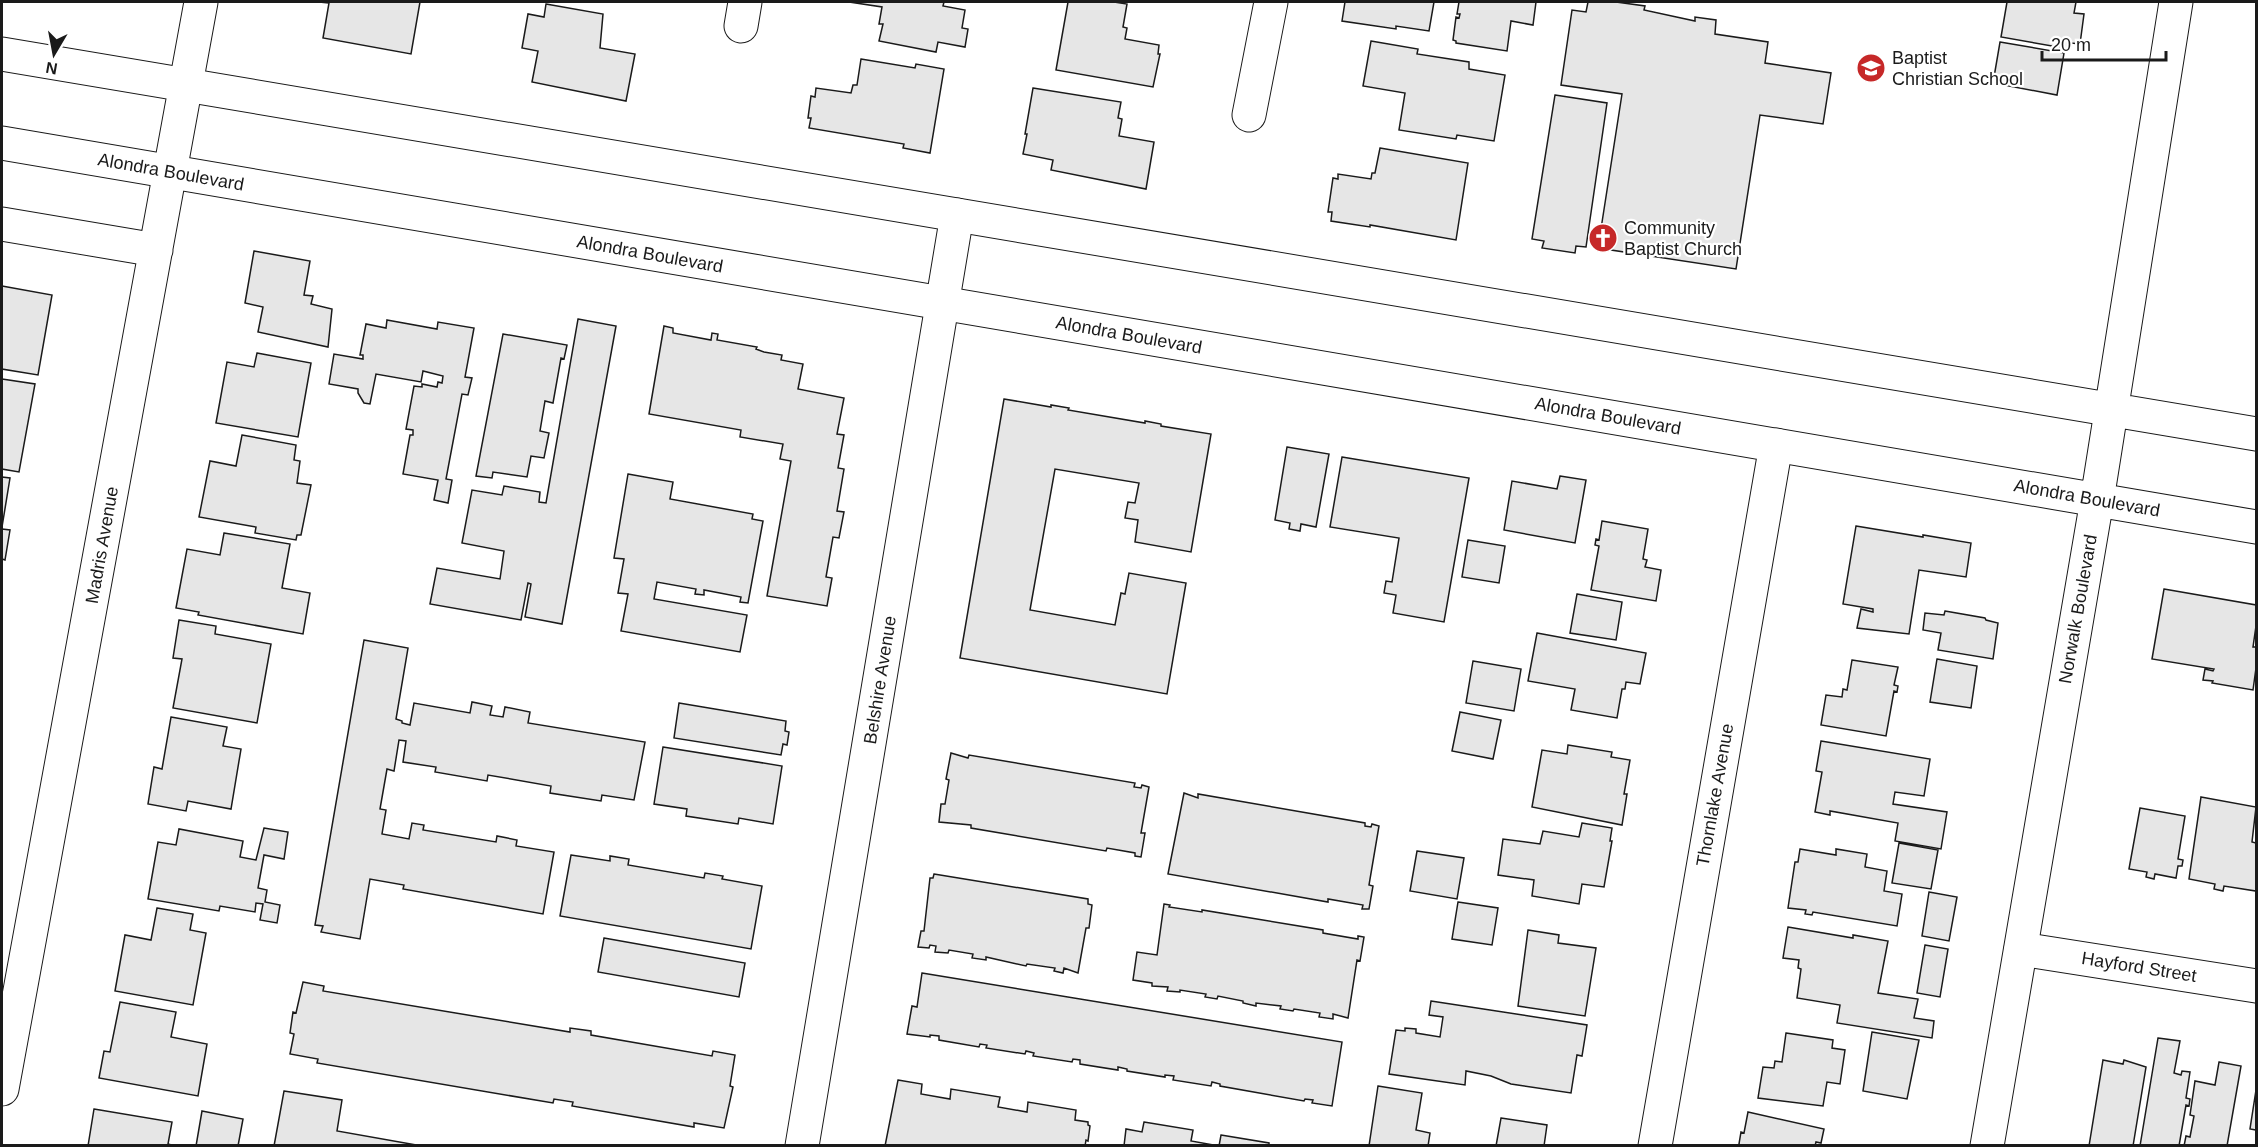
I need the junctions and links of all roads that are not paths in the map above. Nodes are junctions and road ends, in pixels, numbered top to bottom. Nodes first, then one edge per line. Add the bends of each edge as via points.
1 (201, 2) edge
2 (1271, 2) edge
3 (2176, 2) edge
4 (2, 54) edge
5 (185, 85) junction
6 (1249, 115) dead end
7 (2, 143) edge
8 (169, 172) junction
9 (957, 215) junction
10 (2, 224) edge
11 (156, 250) junction
12 (943, 303) junction
13 (2111, 410) junction
14 (2256, 434) edge
15 (1776, 445) junction
16 (2097, 500) junction
17 (2256, 527) edge
18 (2021, 949) junction
19 (2256, 986) edge
20 (2, 1089) edge
21 (802, 1146) edge
22 (1655, 1146) edge
23 (1988, 1146) edge

1 - 5 main road, Madris Avenue
2 - 6 main road
3 - 13 main road, Norwalk Boulevard
4 - 5 main road
5 - 8 main road, Madris Avenue
5 - 9 main road
7 - 8 main road, Alondra Boulevard
8 - 11 main road, Madris Avenue
8 - 12 main road, Alondra Boulevard
9 - 12 main road, Belshire Avenue
9 - 13 main road
10 - 11 main road
11 - 20 main road, Madris Avenue
12 - 15 main road, Alondra Boulevard
12 - 21 main road, Belshire Avenue
13 - 14 main road
13 - 16 main road, Norwalk Boulevard
15 - 16 main road, Alondra Boulevard
15 - 22 main road, Thornlake Avenue
16 - 17 main road, Alondra Boulevard
16 - 18 main road, Norwalk Boulevard
18 - 19 main road, Hayford Street
18 - 23 main road, Norwalk Boulevard

